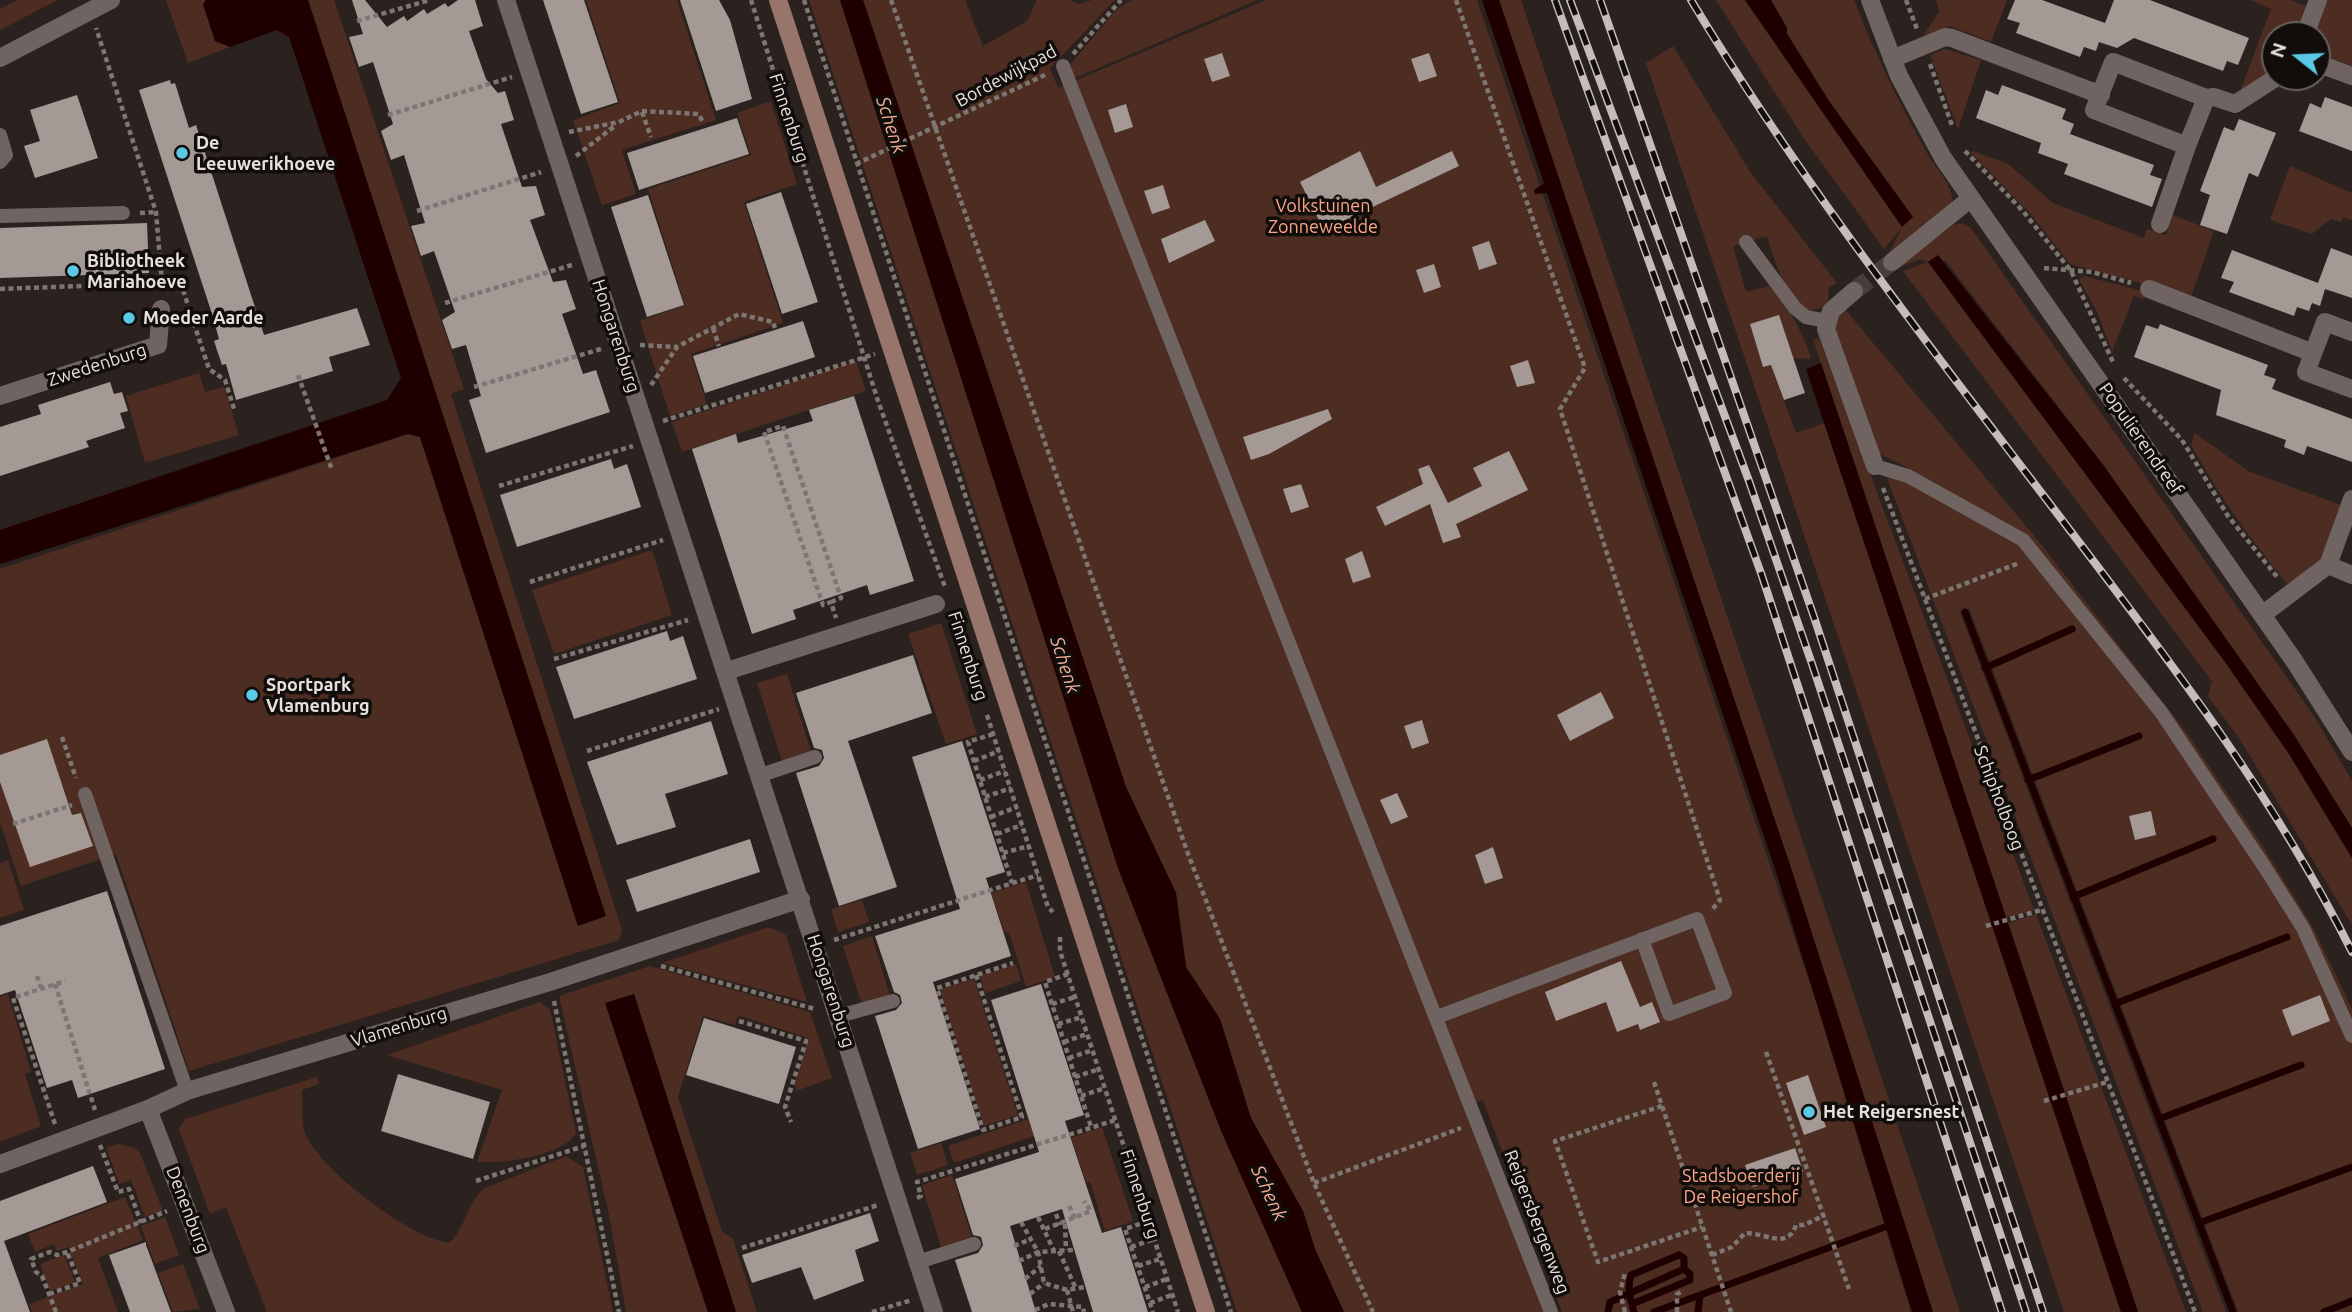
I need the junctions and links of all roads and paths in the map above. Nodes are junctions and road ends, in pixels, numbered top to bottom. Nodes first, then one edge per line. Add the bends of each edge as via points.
1 (111, 0) edge
2 (430, 0) edge
3 (506, 0) edge
4 (751, 0) edge
5 (778, 0) edge
6 (804, 0) edge
7 (891, 0) edge
8 (1121, 0) edge
9 (1456, 0) edge
10 (1870, 0) edge
11 (1906, 0) edge
12 (2318, 0) edge
13 (357, 21) dead end
14 (2310, 21) edge
15 (1923, 47) junction
16 (0, 58) edge
17 (1892, 59) junction
18 (1063, 66) junction
19 (2331, 68) edge
20 (530, 72) junction
21 (2352, 76) edge
22 (2261, 87) edge
23 (2101, 95) junction
24 (2206, 98) junction
25 (642, 111) junction
26 (388, 115) dead end
27 (702, 121) dead end
28 (619, 122) junction
29 (933, 129) junction
30 (0, 135) edge
31 (551, 136) junction
32 (651, 137) dead end
33 (1956, 137) dead end
34 (1960, 144) dead end
35 (2187, 146) junction
36 (884, 150) dead end
37 (0, 162) edge
38 (561, 168) junction
39 (541, 172) dead end
40 (1970, 199) junction
41 (417, 211) dead end
42 (123, 214) dead end
43 (0, 216) edge
44 (2160, 224) dead end
45 (1746, 242) dead end
46 (1892, 262) tunnel mouth
47 (573, 264) dead end
48 (2018, 265) junction
49 (2071, 271) junction
50 (162, 283) dead end
51 (2148, 289) joint
52 (1854, 291) tunnel mouth
53 (445, 303) dead end
54 (161, 309) dead end
55 (1827, 321) junction
56 (713, 328) junction
57 (775, 328) dead end
58 (2352, 332) edge
59 (915, 341) junction
60 (619, 343) junction
61 (719, 346) dead end
62 (677, 347) junction
63 (891, 349) junction
64 (2313, 353) junction
65 (867, 357) junction
66 (2114, 364) dead end
67 (2121, 373) dead end
68 (298, 375) dead end
69 (474, 387) dead end
70 (2352, 389) edge
71 (0, 396) edge
72 (639, 403) junction
73 (235, 412) dead end
74 (648, 433) junction
75 (1875, 466) junction
76 (332, 471) dead end
77 (499, 486) dead end
78 (2352, 499) edge
79 (681, 534) junction
80 (2036, 556) junction
81 (2328, 565) junction
82 (2352, 575) edge
83 (530, 582) dead end
84 (2291, 594) junction
85 (1925, 599) junction
86 (943, 602) joint
87 (831, 605) joint
88 (708, 614) junction
89 (2262, 615) junction
90 (554, 659) dead end
91 (727, 671) junction
92 (737, 704) junction
93 (985, 710) dead end
94 (993, 734) junction
95 (62, 737) dead end
96 (587, 751) dead end
97 (999, 751) junction
98 (2352, 752) edge
99 (815, 757) dead end
100 (974, 761) junction
101 (1005, 771) junction
102 (761, 775) junction
103 (980, 780) junction
104 (1011, 788) junction
105 (86, 797) junction
106 (985, 797) junction
107 (1017, 807) junction
108 (991, 817) junction
109 (13, 824) dead end
110 (1022, 825) junction
111 (997, 834) junction
112 (1029, 846) junction
113 (1003, 853) junction
114 (1038, 875) junction
115 (1012, 883) junction
116 (801, 898) junction
117 (2041, 910) junction
118 (1054, 914) dead end
119 (1697, 919) junction
120 (1988, 926) dead end
121 (1058, 927) dead end
122 (1642, 939) junction
123 (817, 946) junction
124 (624, 956) junction
125 (1013, 963) dead end
126 (1068, 974) junction
127 (976, 975) junction
128 (37, 976) dead end
129 (65, 981) dead end
130 (550, 982) junction
131 (55, 984) junction
132 (41, 988) junction
133 (1075, 997) junction
134 (893, 1001) dead end
135 (1052, 1004) junction
136 (839, 1016) junction
137 (1082, 1017) junction
138 (1437, 1017) junction
139 (739, 1021) dead end
140 (1058, 1024) junction
141 (1087, 1034) junction
142 (2352, 1036) edge
143 (1063, 1042) junction
144 (1093, 1050) junction
145 (1766, 1052) dead end
146 (1069, 1058) junction
147 (1099, 1069) junction
148 (1075, 1077) junction
149 (1654, 1082) dead end
150 (2107, 1082) junction
151 (1105, 1088) junction
152 (187, 1091) junction
153 (1081, 1096) junction
154 (2047, 1100) dead end
155 (1662, 1106) junction
156 (148, 1109) junction
157 (95, 1110) dead end
158 (1115, 1120) junction
159 (791, 1122) dead end
160 (1478, 1122) junction
161 (1091, 1127) junction
162 (94, 1129) junction
163 (61, 1141) junction
164 (584, 1146) junction
165 (0, 1164) edge
166 (476, 1181) dead end
167 (1314, 1183) junction
168 (899, 1201) junction
169 (1084, 1201) dead end
170 (1069, 1206) dead end
171 (167, 1211) dead end
172 (1056, 1214) dead end
173 (1825, 1216) junction
174 (1038, 1217) dead end
175 (1075, 1219) junction
176 (1148, 1220) junction
177 (1021, 1222) dead end
178 (141, 1223) junction
179 (1062, 1224) junction
180 (1702, 1227) junction
181 (1045, 1229) junction
182 (1031, 1239) junction
183 (1154, 1239) junction
184 (974, 1244) dead end
185 (1014, 1246) dead end
186 (1131, 1247) junction
187 (742, 1248) dead end
188 (1073, 1250) dead end
189 (1060, 1251) junction
190 (67, 1252) junction
191 (1038, 1252) junction
192 (1712, 1255) junction
193 (1161, 1259) junction
194 (1019, 1261) dead end
195 (918, 1262) junction
196 (1041, 1266) junction
197 (1138, 1266) junction
198 (1625, 1273) dead end
199 (1025, 1279) dead end
200 (1167, 1279) junction
201 (1044, 1283) junction
202 (1085, 1287) dead end
203 (1144, 1287) junction
204 (1076, 1289) junction
205 (1849, 1289) dead end
206 (1067, 1290) junction
207 (1683, 1291) dead end
208 (49, 1294) junction
209 (1030, 1294) dead end
210 (1172, 1295) junction
211 (931, 1303) edge
212 (1150, 1303) junction
213 (1049, 1304) junction
214 (1072, 1309) edge
215 (1035, 1310) dead end
216 (1677, 1311) edge
217 (56, 1312) edge
218 (226, 1312) edge
219 (619, 1312) edge
220 (872, 1312) edge
221 (1049, 1312) edge
222 (1084, 1312) edge
223 (1153, 1312) edge
224 (1178, 1312) edge
225 (1206, 1312) edge
226 (1231, 1312) edge
227 (1374, 1312) edge
228 (1551, 1312) edge
229 (1625, 1312) edge
230 (1731, 1312) edge
231 (2195, 1312) edge

1 - 16 street
2 - 13 path
3 - 20 street, Hongarenburg
4 - 65 path, Finnenburg
5 - 63 street, Finnenburg
6 - 59 path
7 - 29 path
8 - 18 path, Bordewijkpad
9 - 119 path via 1585,368 1560,409 1720,900 1709,914
10 - 17 street, Populierendreef
11 - 15 path
12 - 14 street
15 - 17 street
15 - 23 street via 1951,38
15 - 33 path
17 - 40 street, Populierendreef via 1920,118
18 - 29 path, Bordewijkpad
18 - 138 lane, Reigersbergenweg
19 - 21 street
20 - 26 path
20 - 31 street, Hongarenburg
22 - 24 street via 2235,104
23 - 24 street via 2113,62
23 - 35 street via 2094,110
24 - 35 street
25 - 27 path via 699,114
25 - 28 path
25 - 32 path
28 - 31 path
28 - 38 path
29 - 36 path, Bordewijkpad
29 - 167 path via 1173,812
30 - 37 lane via 6,155
31 - 38 street, Hongarenburg
34 - 49 path, Populierendreef
35 - 44 street
38 - 60 street, Hongarenburg
39 - 41 path
40 - 46 street
40 - 48 street, Populierendreef
42 - 43 lane
45 - 55 lane via 1795,309 1806,317
47 - 53 path
48 - 49 path
48 - 89 street, Populierendreef
49 - 51 path via 2092,272
49 - 66 path, Populierendreef
50 - 73 path via 181,284 209,369 225,380
51 - 64 street
52 - 55 street via 1831,311
54 - 71 street, Zwedenburg via 159,345
55 - 75 street via 1829,340
56 - 57 path via 739,314 773,321
56 - 61 path
56 - 62 path
58 - 64 street via 2325,322
59 - 63 path
59 - 226 path
60 - 62 path
60 - 69 path
60 - 72 street, Hongarenburg
62 - 72 path
63 - 65 path
63 - 225 street, Finnenburg
64 - 70 street via 2306,372
65 - 74 path
65 - 86 path, Finnenburg
67 - 84 path, Populierendreef via 2182,439 2228,516
68 - 76 path
72 - 74 street, Hongarenburg
74 - 77 path
74 - 79 street, Hongarenburg
75 - 80 lane via 1908,476 2023,540
75 - 85 path, Schipholboog
78 - 81 street
79 - 83 path
79 - 88 street, Hongarenburg
80 - 85 path
80 - 142 lane via 2161,712 2264,866 2303,928
81 - 82 street
81 - 84 street
84 - 89 street
85 - 117 path, Schipholboog
86 - 91 street
87 - 87 path via 841,598 783,426 764,432 823,605
88 - 90 path
88 - 91 street, Hongarenburg
89 - 98 street, Populierendreef
91 - 92 street, Hongarenburg
92 - 96 path
92 - 102 street, Hongarenburg
93 - 94 path, Finnenburg
94 - 97 path, Finnenburg
94 - 100 path via 968,742
95 - 105 path
97 - 100 path
97 - 101 path, Finnenburg
99 - 102 lane
100 - 103 path
101 - 103 path
101 - 104 path, Finnenburg
102 - 116 street, Hongarenburg
103 - 106 path
104 - 106 path
104 - 107 path, Finnenburg
105 - 109 path
105 - 152 lane
106 - 108 path
107 - 108 path
107 - 110 path, Finnenburg
108 - 111 path
110 - 111 path
110 - 112 path, Finnenburg
111 - 113 path
112 - 113 path
112 - 114 path, Finnenburg
113 - 115 path
114 - 115 path
114 - 118 path, Finnenburg
115 - 123 path
116 - 123 street, Hongarenburg
116 - 124 street, Vlamenburg
117 - 120 path
117 - 150 path, Schipholboog
119 - 122 lane
119 - 122 lane via 1725,993 1669,1014
121 - 126 path, Finnenburg
122 - 138 lane
123 - 136 street, Hongarenburg
124 - 130 street, Vlamenburg
124 - 136 path
125 - 127 path
126 - 133 path, Finnenburg
126 - 135 path via 1045,982
127 - 127 path via 1022,1117 983,1130 937,988
128 - 132 path
129 - 131 path
130 - 152 street, Vlamenburg
130 - 164 path
131 - 132 path
131 - 157 path
132 - 163 path via 13,998
133 - 135 path
133 - 137 path, Finnenburg
134 - 136 lane
135 - 140 path
136 - 168 street, Hongarenburg
137 - 140 path
137 - 141 path, Finnenburg
138 - 160 lane, Reigersbergenweg
139 - 159 path via 806,1041 785,1107
140 - 143 path
141 - 143 path
141 - 144 path, Finnenburg
143 - 146 path
144 - 146 path
144 - 147 path, Finnenburg
145 - 173 path
146 - 148 path
147 - 148 path
147 - 151 path, Finnenburg
148 - 153 path
149 - 155 path
150 - 154 path
150 - 231 path, Schipholboog
151 - 153 path
151 - 158 path, Finnenburg
152 - 156 street, Vlamenburg
153 - 161 path
155 - 180 path
155 - 180 path via 1555,1141 1598,1262
156 - 162 street, Vlamenburg
156 - 218 street, Denenburg
158 - 161 path
158 - 176 path, Finnenburg
160 - 167 path
160 - 228 lane, Reigersbergenweg
161 - 168 path via 917,1182 921,1196
162 - 163 street, Vlamenburg
162 - 178 path via 118,1192 129,1189
163 - 165 street, Vlamenburg
164 - 166 path
164 - 219 path
167 - 227 path
168 - 187 path
168 - 195 street, Hongarenburg
169 - 175 path via 1091,1211
170 - 175 path
171 - 178 path
172 - 179 path
173 - 192 path via 1796,1225 1794,1233 1784,1239 1745,1233 1732,1247
173 - 205 path
174 - 181 path
175 - 179 path
176 - 183 path, Finnenburg
176 - 186 path via 1125,1228
177 - 182 path
178 - 190 path
179 - 181 path
179 - 189 path
180 - 192 path
181 - 189 path
182 - 185 path
182 - 191 path
183 - 186 path
183 - 193 path, Finnenburg
184 - 195 lane
186 - 197 path
188 - 189 path
189 - 191 path
189 - 204 path
190 - 208 path via 80,1283
190 - 208 path via 31,1259
191 - 194 path
191 - 196 path
192 - 230 path
193 - 197 path
193 - 200 path, Finnenburg
195 - 211 street, Hongarenburg
196 - 199 path
196 - 201 path
197 - 203 path
198 - 229 path via 1619,1292
200 - 203 path
200 - 210 path, Finnenburg
201 - 206 path
201 - 209 path
202 - 204 path
203 - 212 path
204 - 206 path
206 - 214 path
207 - 216 path via 1677,1294
208 - 217 path
210 - 212 path
210 - 224 path, Finnenburg
211 - 220 path
212 - 223 path
213 - 214 path
213 - 215 path
213 - 221 path
214 - 222 path via 1083,1307

